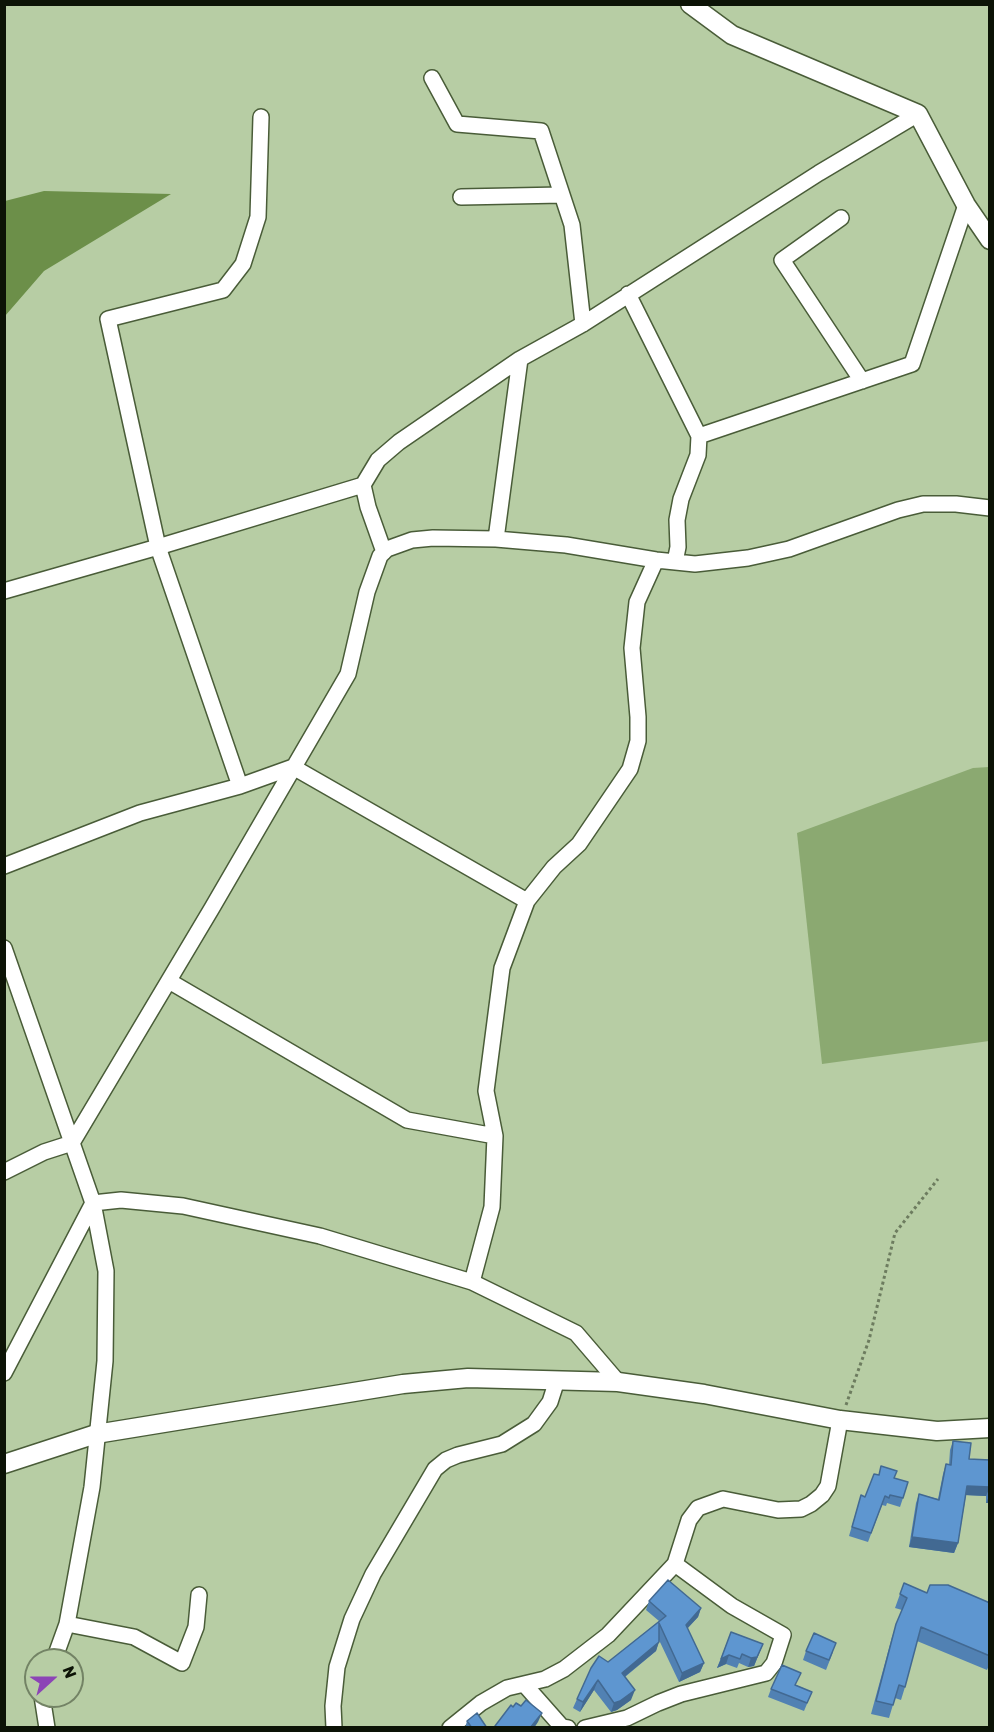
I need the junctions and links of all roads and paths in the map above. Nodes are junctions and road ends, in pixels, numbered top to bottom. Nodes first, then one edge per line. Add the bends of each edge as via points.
1 (690, 4) edge
2 (432, 78) dead end
3 (918, 114) junction
4 (261, 117) dead end
5 (562, 195) junction
6 (461, 196) dead end
7 (966, 205) junction
8 (841, 218) dead end
9 (990, 240) edge
10 (628, 294) junction
11 (583, 324) junction
12 (520, 359) junction
13 (862, 381) junction
14 (699, 436) junction
15 (363, 485) junction
16 (990, 508) edge
17 (496, 539) junction
18 (158, 547) junction
19 (384, 552) junction
20 (656, 560) junction
21 (675, 562) junction
22 (4, 591) edge
23 (293, 767) junction
24 (240, 786) junction
25 (4, 866) edge
26 (527, 901) junction
27 (4, 948) edge
28 (169, 981) junction
29 (495, 1136) junction
30 (72, 1143) junction
31 (4, 1172) edge
32 (938, 1179) dead end
33 (93, 1203) junction
34 (472, 1282) junction
35 (4, 1373) edge
36 (557, 1380) junction
37 (618, 1382) junction
38 (840, 1420) junction
39 (990, 1428) edge
40 (96, 1434) junction
41 (4, 1464) edge
42 (675, 1564) junction
43 (199, 1595) dead end
44 (67, 1624) junction
45 (58, 1648) edge
46 (524, 1684) junction
47 (44, 1708) edge
48 (47, 1728) edge
49 (334, 1728) edge
50 (450, 1728) edge
51 (568, 1728) edge
52 (585, 1728) edge

1 - 3 street via 732,34
2 - 5 street via 457,124 541,131
3 - 7 street
3 - 10 street
4 - 18 street via 258,218 243,264 223,290 108,319
5 - 6 street
5 - 11 street via 572,225
7 - 9 street
7 - 13 street via 912,364
8 - 13 street via 782,260
10 - 11 street
10 - 14 street
11 - 12 street
12 - 15 street via 399,442 378,460
12 - 17 street
13 - 14 street
14 - 21 street via 698,455 677,520
15 - 18 street
15 - 19 street
16 - 21 street via 923,504 779,551 721,562
17 - 19 street via 412,540
17 - 20 street
18 - 22 street
18 - 24 street
19 - 23 street via 367,592 348,674
20 - 21 street
20 - 26 street via 637,602 632,648 638,741 630,769 579,844
23 - 24 street
23 - 26 street
23 - 28 street
24 - 25 street via 140,813
26 - 29 street via 502,968 486,1091
27 - 30 street
28 - 29 street via 407,1120
28 - 30 street
29 - 34 street via 492,1207
30 - 31 street
30 - 33 street
32 - 38 path via 895,1233 869,1340
33 - 34 street via 121,1200 183,1206 320,1236
33 - 35 street
33 - 40 street via 106,1271 105,1361
34 - 37 street via 576,1333
36 - 37 street
36 - 40 street via 468,1378 403,1384
36 - 49 street via 550,1402 534,1424 502,1444 458,1455 435,1469 373,1574 352,1619 337,1668
37 - 38 street
38 - 39 street via 937,1431
38 - 42 street via 828,1486 822,1495 801,1509 778,1510 723,1500 698,1508 689,1520
40 - 41 street
40 - 44 street via 92,1487
42 - 46 street via 608,1635 564,1669
42 - 52 street via 732,1606 783,1635 774,1663 766,1673 681,1694 627,1718
43 - 44 street via 196,1627 182,1663 134,1637
44 - 45 street
46 - 50 street via 507,1688 480,1703
46 - 51 street
47 - 48 street

